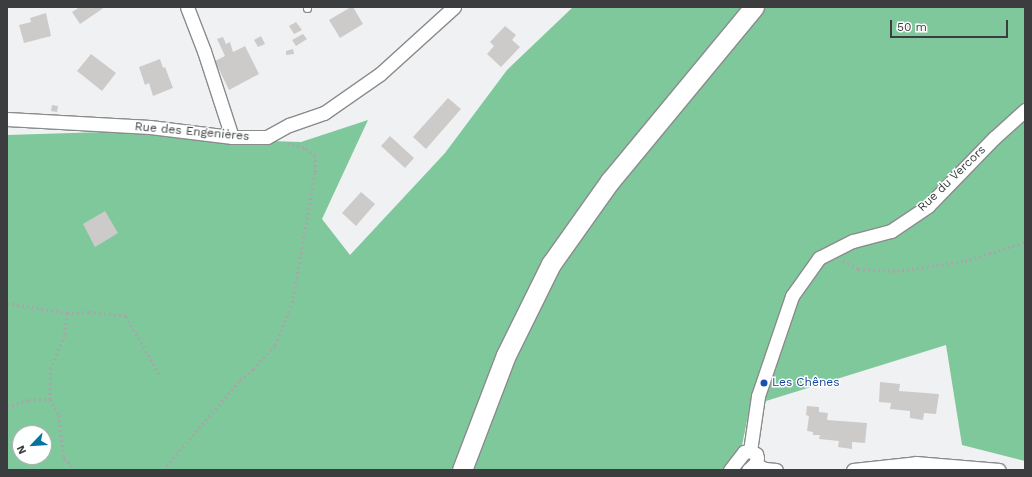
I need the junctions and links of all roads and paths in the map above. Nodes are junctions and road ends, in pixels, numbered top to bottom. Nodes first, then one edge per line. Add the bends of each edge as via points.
1 (187, 7) edge
2 (454, 7) edge
3 (754, 7) edge
4 (1025, 110) edge
5 (7, 119) edge
6 (232, 137) junction
7 (267, 138) junction
8 (1025, 242) edge
9 (829, 253) junction
10 (7, 303) edge
11 (67, 313) junction
12 (161, 377) dead end
13 (50, 399) junction
14 (7, 407) edge
15 (745, 454) junction
16 (752, 466) edge
17 (76, 470) edge
18 (163, 470) edge
19 (462, 470) edge
20 (730, 470) edge
21 (776, 470) edge
22 (853, 470) edge
23 (999, 470) edge

1 - 6 street
2 - 7 street, Rue des Engenières via 380,74 324,113 289,125
3 - 19 main road via 610,181 551,264 506,355
4 - 9 street, Rue du Vercors via 928,206 891,231 853,242
5 - 6 street, Rue des Engenières via 150,127
6 - 7 street, Rue des Engenières
7 - 18 path via 304,148 315,156 315,172 292,303 275,345 240,380
8 - 9 path via 965,261 897,271 858,269
9 - 15 street, Rue du Vercors via 819,258 792,296 758,396
10 - 11 path
11 - 12 path via 89,312 126,316
11 - 13 path via 65,335 51,368
13 - 14 path via 29,400
13 - 17 path via 59,415 64,458
15 - 16 street via 756,454 757,458
15 - 20 street
16 - 21 street
22 - 23 street via 916,463

